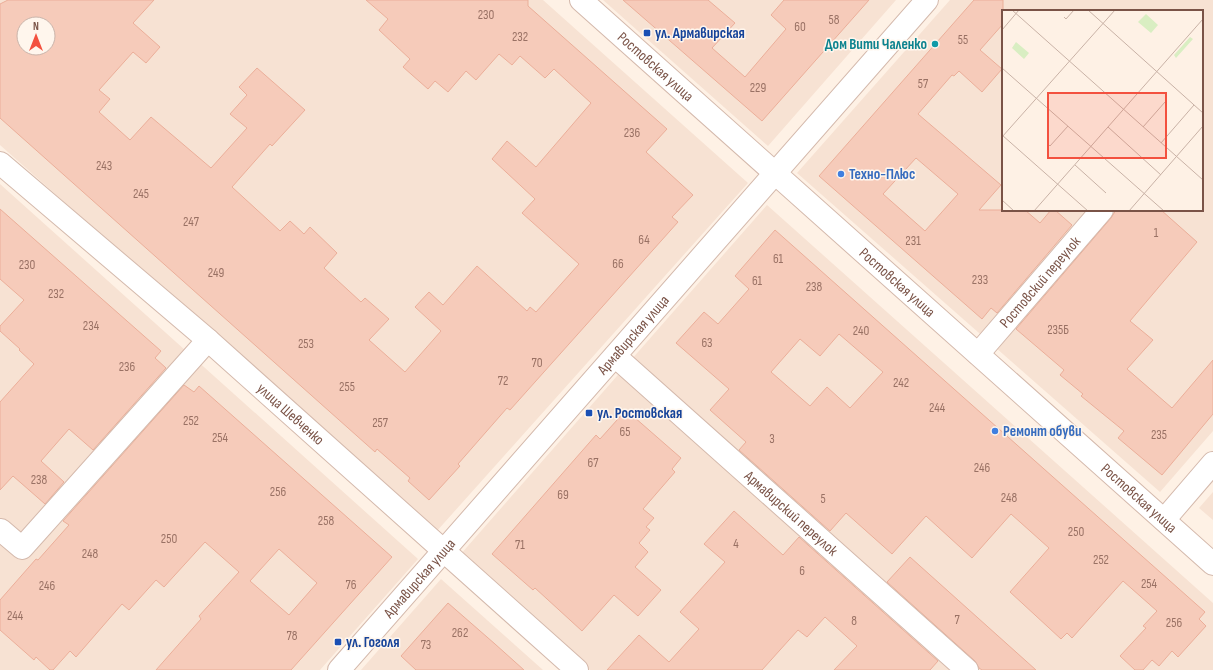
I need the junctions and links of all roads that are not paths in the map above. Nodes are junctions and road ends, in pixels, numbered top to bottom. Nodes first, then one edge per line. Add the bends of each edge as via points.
1 (582, 0) edge
2 (927, 0) edge
3 (0, 163) edge
4 (775, 173) junction
5 (1101, 211) edge
6 (208, 340) junction
7 (978, 354) junction
8 (615, 356) junction
9 (1213, 463) edge
10 (1164, 520) junction
11 (1, 530) edge
12 (444, 551) junction
13 (1213, 564) edge
14 (339, 670) edge
15 (577, 670) edge
16 (967, 670) edge

1 - 4 street, Ростовская улица
2 - 4 street, Армавирская улица
3 - 6 street, улица Шевченко
4 - 7 street, Ростовская улица
4 - 8 street, Армавирская улица
5 - 7 street, Ростовский переулок
6 - 11 street via 22,548
6 - 12 street, улица Шевченко
7 - 10 street, Ростовская улица
8 - 12 street, Армавирская улица
8 - 16 street, Армавирский переулок
9 - 10 street
10 - 13 street, Ростовская улица
12 - 14 street, Армавирская улица
12 - 15 street, улица Шевченко

